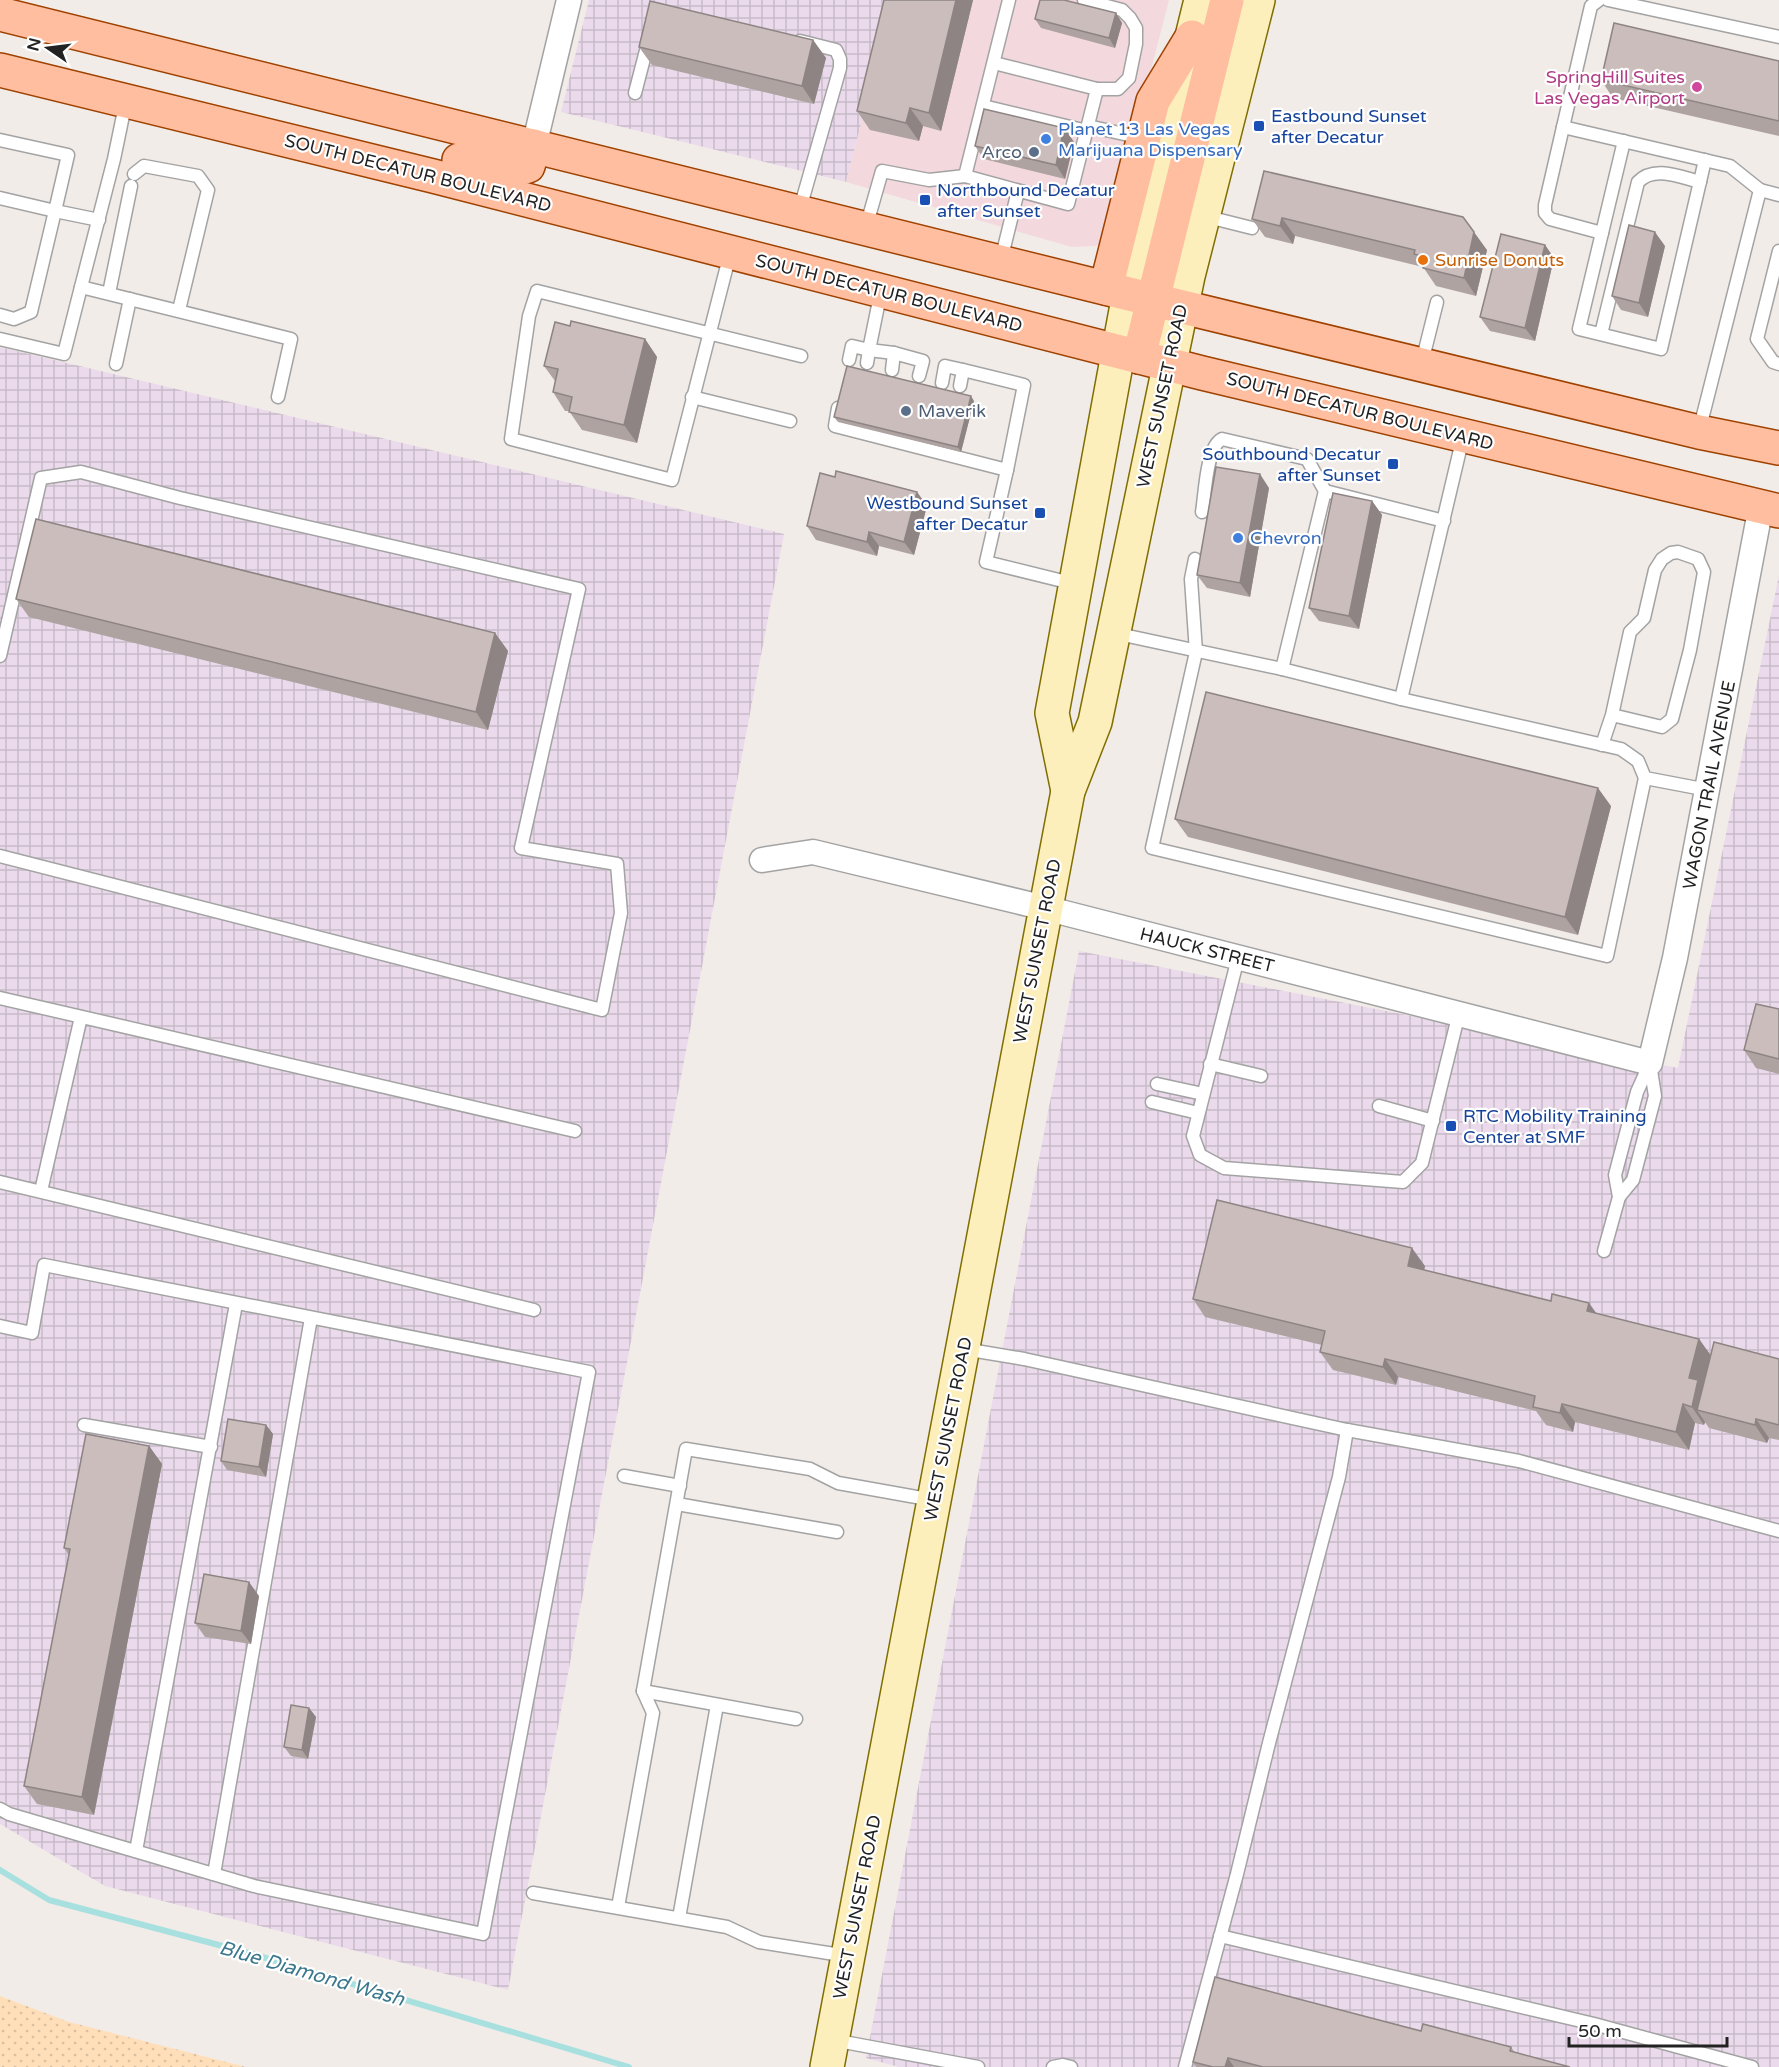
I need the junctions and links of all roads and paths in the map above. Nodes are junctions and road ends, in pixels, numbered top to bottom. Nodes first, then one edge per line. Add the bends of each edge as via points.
1 (569, 0) edge
2 (1009, 0) edge
3 (1084, 0) edge
4 (1201, 0) edge
5 (1227, 0) edge
6 (1258, 0) edge
7 (1599, 0) edge
8 (1608, 0) edge
9 (0, 14) edge
10 (651, 32) edge
11 (784, 37) edge
12 (1192, 37) junction
13 (1779, 38) edge
14 (994, 63) junction
15 (0, 70) edge
16 (1097, 88) junction
17 (635, 93) dead end
18 (126, 101) junction
19 (983, 106) junction
20 (1563, 127) junction
21 (1087, 128) junction
22 (1143, 138) junction
23 (0, 140) edge
24 (1624, 141) junction
25 (534, 146) junction
26 (1705, 160) junction
27 (433, 176) junction
28 (965, 176) junction
29 (1700, 182) junction
30 (1760, 190) junction
31 (1018, 191) junction
32 (1779, 195) edge
33 (0, 198) edge
34 (55, 211) junction
35 (798, 212) junction
36 (1202, 216) junction
37 (99, 220) junction
38 (866, 228) junction
39 (1252, 228) edge
40 (1602, 233) junction
41 (1779, 251) edge
42 (730, 252) junction
43 (1000, 262) junction
44 (81, 287) junction
45 (881, 290) junction
46 (109, 293) junction
47 (1143, 297) junction
48 (130, 299) junction
49 (1437, 302) dead end
50 (179, 310) junction
51 (0, 315) edge
52 (709, 333) junction
53 (1601, 334) junction
54 (0, 339) edge
55 (869, 350) junction
56 (894, 353) junction
57 (801, 356) dead end
58 (1143, 358) junction
59 (849, 360) dead end
60 (923, 361) junction
61 (867, 363) dead end
62 (116, 364) dead end
63 (1422, 364) junction
64 (1779, 364) edge
65 (945, 366) junction
66 (891, 369) dead end
67 (963, 370) junction
68 (919, 376) dead end
69 (942, 383) dead end
70 (960, 386) dead end
71 (278, 397) dead end
72 (692, 397) junction
73 (838, 408) edge
74 (790, 422) dead end
75 (1699, 432) junction
76 (1463, 436) junction
77 (1779, 448) edge
78 (1007, 470) junction
79 (1325, 491) junction
80 (1770, 508) edge
81 (1202, 512) dead end
82 (1444, 520) junction
83 (1195, 559) dead end
84 (1076, 584) junction
85 (1113, 633) junction
86 (1196, 652) junction
87 (0, 656) edge
88 (1282, 669) junction
89 (1401, 699) junction
90 (1612, 715) junction
91 (1602, 745) junction
92 (1645, 778) junction
93 (1708, 790) junction
94 (1068, 791) junction
95 (0, 856) edge
96 (762, 860) dead end
97 (1045, 908) junction
98 (1238, 958) junction
99 (0, 998) edge
100 (1459, 1013) junction
101 (81, 1017) junction
102 (1650, 1063) junction
103 (1210, 1064) junction
104 (1261, 1076) dead end
105 (1157, 1084) dead end
106 (1203, 1094) junction
107 (1152, 1102) dead end
108 (1379, 1106) dead end
109 (1198, 1113) junction
110 (1433, 1121) junction
111 (575, 1131) dead end
112 (0, 1182) edge
113 (41, 1191) junction
114 (1619, 1197) junction
115 (1604, 1251) dead end
116 (236, 1304) junction
117 (534, 1310) dead end
118 (311, 1318) junction
119 (0, 1326) edge
120 (964, 1349) junction
121 (84, 1425) dead end
122 (1347, 1430) junction
123 (211, 1447) junction
124 (624, 1476) dead end
125 (680, 1486) junction
126 (935, 1500) junction
127 (677, 1504) junction
128 (1779, 1531) edge
129 (837, 1532) dead end
130 (643, 1691) junction
131 (717, 1705) junction
132 (796, 1719) dead end
133 (0, 1809) edge
134 (136, 1851) junction
135 (214, 1874) junction
136 (533, 1893) dead end
137 (618, 1907) junction
138 (679, 1918) junction
139 (1220, 1936) junction
140 (848, 1956) junction
141 (830, 2053) edge
142 (978, 2067) edge
143 (1053, 2067) edge
144 (1071, 2067) edge
145 (1185, 2067) edge
146 (1752, 2067) edge

1 - 25 street
2 - 14 lane
3 - 16 lane via 1122,9 1136,28 1129,78 1118,89
4 - 12 main road, WEST SUNSET ROAD
5 - 47 main road
6 - 36 main road, WEST SUNSET ROAD
7 - 20 lane via 1591,6
8 - 13 lane
9 - 25 main road
10 - 17 lane
11 - 35 lane via 836,50 840,59
12 - 22 main road via 1153,101
12 - 47 main road, WEST SUNSET ROAD
14 - 16 lane
14 - 19 lane
15 - 18 main road, SOUTH DECATUR BOULEVARD
16 - 21 lane
18 - 27 main road, SOUTH DECATUR BOULEVARD
18 - 37 lane
19 - 21 lane
19 - 28 lane
20 - 24 lane
20 - 40 lane via 1545,213 1550,219
21 - 22 lane
21 - 31 lane via 1068,204
22 - 47 main road
23 - 34 lane via 31,151 68,154
24 - 26 lane
24 - 40 lane
25 - 27 main road via 528,166 520,169 505,171 452,158
25 - 35 main road
26 - 29 lane
26 - 30 lane via 1730,166
27 - 42 main road, SOUTH DECATUR BOULEVARD
28 - 31 lane
28 - 38 lane via 929,180 882,171
29 - 53 lane via 1654,172 1638,182
29 - 53 lane via 1661,349
30 - 32 lane
30 - 75 lane
31 - 43 lane
33 - 34 lane via 20,196
34 - 37 lane
34 - 51 lane via 31,312 14,319
35 - 38 main road
36 - 39 lane
36 - 47 main road, WEST SUNSET ROAD
37 - 44 lane
38 - 43 main road
40 - 53 lane via 1580,329
41 - 64 lane via 1757,339 1773,362
42 - 45 main road, SOUTH DECATUR BOULEVARD
42 - 52 lane
43 - 47 main road
44 - 46 lane
44 - 54 lane via 64,354
45 - 55 lane
45 - 58 main road, SOUTH DECATUR BOULEVARD
46 - 48 lane
46 - 50 lane via 133,180 144,166 198,176 208,190
47 - 58 main road, WEST SUNSET ROAD
47 - 58 main road, WEST SUNSET ROAD
47 - 63 main road
48 - 50 lane
48 - 62 lane
49 - 63 lane
50 - 71 lane via 291,339
52 - 57 lane
52 - 72 lane
52 - 72 lane via 537,291 529,316 511,439 672,480
55 - 56 lane
55 - 59 lane via 852,346
55 - 61 lane
56 - 60 lane
56 - 66 lane
58 - 76 main road, SOUTH DECATUR BOULEVARD
58 - 84 main road, WEST SUNSET ROAD
58 - 85 main road, WEST SUNSET ROAD
60 - 65 lane
60 - 68 lane
63 - 75 main road
65 - 67 lane
65 - 69 lane
67 - 70 lane
67 - 78 lane via 1024,386
72 - 74 lane
73 - 78 lane via 835,426 854,426 905,438
75 - 77 main road
76 - 80 main road, SOUTH DECATUR BOULEVARD
76 - 82 lane
78 - 84 lane via 986,562
79 - 81 lane via 1308,459 1222,439 1211,453
79 - 82 lane
79 - 88 lane
80 - 93 street, WAGON TRAIL AVENUE
82 - 89 lane
83 - 86 lane via 1191,579
84 - 94 main road, WEST SUNSET ROAD via 1052,713
85 - 86 lane
85 - 94 main road, WEST SUNSET ROAD via 1095,722
86 - 88 lane
86 - 92 lane via 1152,848 1607,956
87 - 95 lane via 41,478 81,472 579,589 520,848 617,864 621,913 602,1010
88 - 89 lane
89 - 91 lane
90 - 90 lane via 1662,727 1672,719 1704,572 1698,559 1678,552 1662,559 1655,570 1644,618 1630,633
90 - 91 lane
91 - 92 lane via 1622,749 1638,760
92 - 93 lane
93 - 102 street, WAGON TRAIL AVENUE
94 - 97 main road, WEST SUNSET ROAD
96 - 97 street, HAUCK STREET via 813,852
97 - 98 street, HAUCK STREET
97 - 120 main road, WEST SUNSET ROAD
98 - 100 street, HAUCK STREET
98 - 103 lane
99 - 101 lane
100 - 102 street, HAUCK STREET
100 - 110 lane
101 - 111 lane
101 - 113 lane
102 - 114 lane via 1637,1092 1616,1175
102 - 114 lane via 1655,1096 1633,1180
103 - 104 lane
103 - 106 lane
105 - 106 lane
106 - 109 lane
107 - 109 lane
108 - 110 lane
109 - 110 lane via 1193,1136 1200,1155 1224,1168 1403,1182 1422,1163
112 - 113 lane
113 - 117 lane
114 - 115 lane
116 - 118 lane
116 - 119 lane via 44,1265 32,1334
116 - 123 lane
118 - 135 lane
118 - 135 lane via 588,1372 483,1934 254,1886
120 - 122 lane
120 - 126 main road, WEST SUNSET ROAD
121 - 123 lane
122 - 128 lane via 1519,1461
122 - 139 lane via 1339,1477
123 - 134 lane
124 - 125 lane
125 - 126 lane via 686,1449 810,1469 838,1483
125 - 127 lane
126 - 140 main road, WEST SUNSET ROAD
127 - 129 lane
127 - 130 lane
130 - 131 lane
130 - 137 lane via 653,1713
131 - 132 lane
131 - 138 lane
133 - 134 lane
134 - 135 lane
136 - 137 lane
137 - 138 lane
138 - 140 lane via 727,1927 759,1942
139 - 145 lane
139 - 146 lane via 1594,2025
140 - 141 main road, WEST SUNSET ROAD
141 - 142 lane
143 - 144 lane

